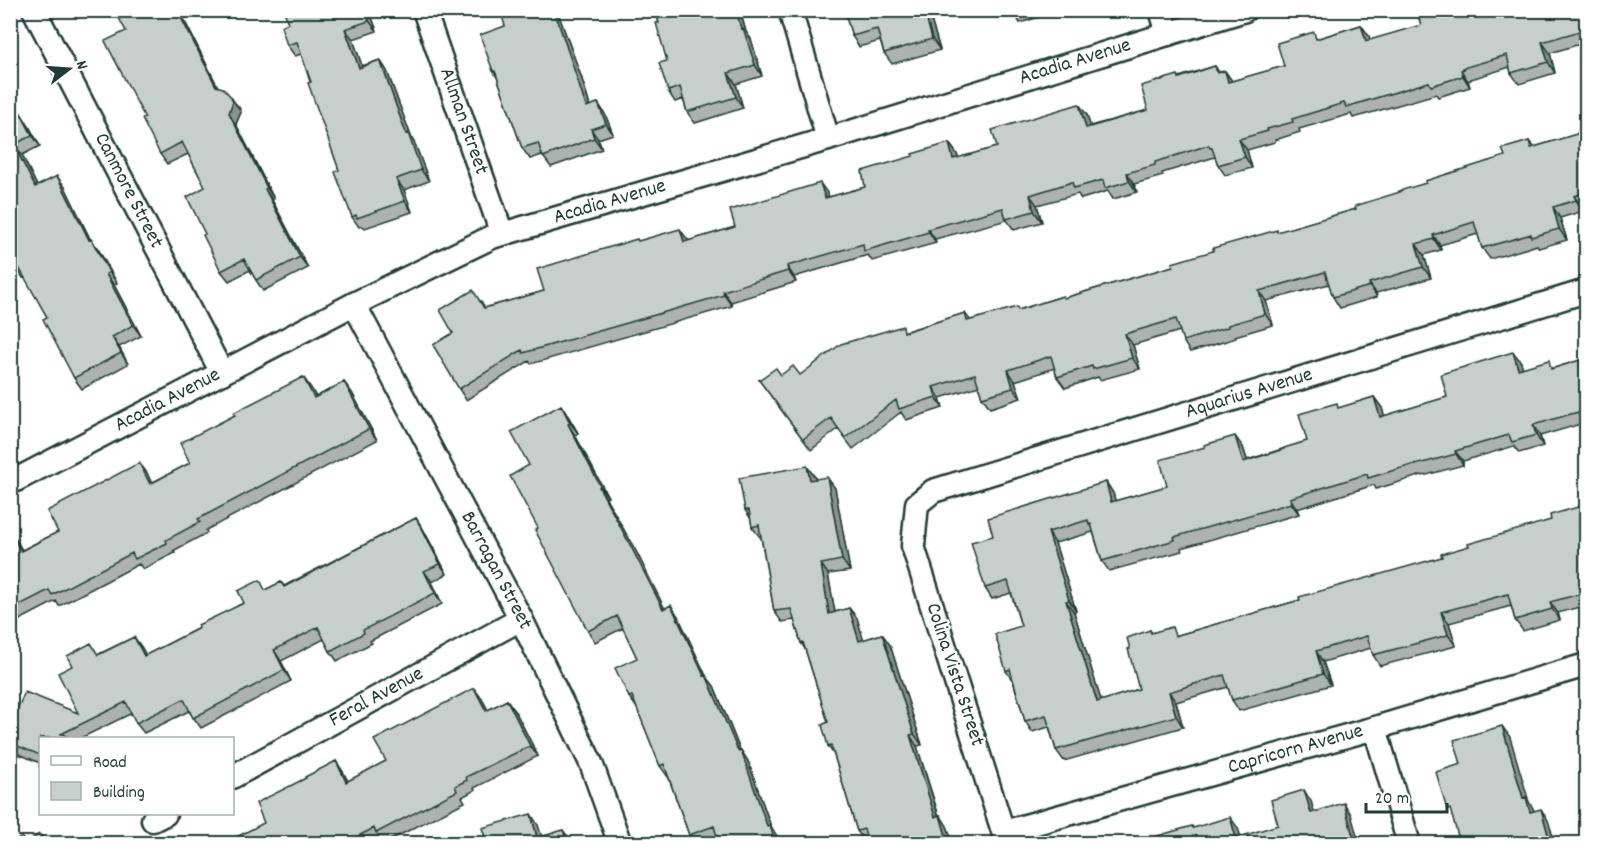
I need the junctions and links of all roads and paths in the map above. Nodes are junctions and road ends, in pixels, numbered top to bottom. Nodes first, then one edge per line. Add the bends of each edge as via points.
1 (34, 10) edge
2 (424, 10) edge
3 (790, 10) edge
4 (1161, 10) edge
5 (1245, 10) edge
6 (1168, 34) junction
7 (828, 139) junction
8 (502, 234) junction
9 (1587, 291) edge
10 (354, 304) junction
11 (222, 374) junction
12 (10, 483) edge
13 (916, 504) joint
14 (520, 619) junction
15 (1587, 665) edge
16 (1375, 728) junction
17 (234, 776) edge
18 (1005, 838) edge
19 (620, 843) edge
20 (1409, 843) edge

1 - 11 street, Canmore Street
2 - 8 street, Allman Street
3 - 7 street
4 - 6 street
5 - 6 street, Acadia Avenue
6 - 7 street, Acadia Avenue
7 - 8 street, Acadia Avenue
8 - 10 street, Acadia Avenue
9 - 13 street, Aquarius Avenue via 933,491
10 - 11 street, Acadia Avenue
10 - 14 street, Barragan Street
11 - 12 street, Acadia Avenue
13 - 18 street, Colina Vista Street via 913,546
14 - 17 street, Feral Avenue
14 - 19 street, Barragan Street via 591,763
15 - 16 street, Capricorn Avenue
16 - 18 street, Capricorn Avenue
16 - 20 street

